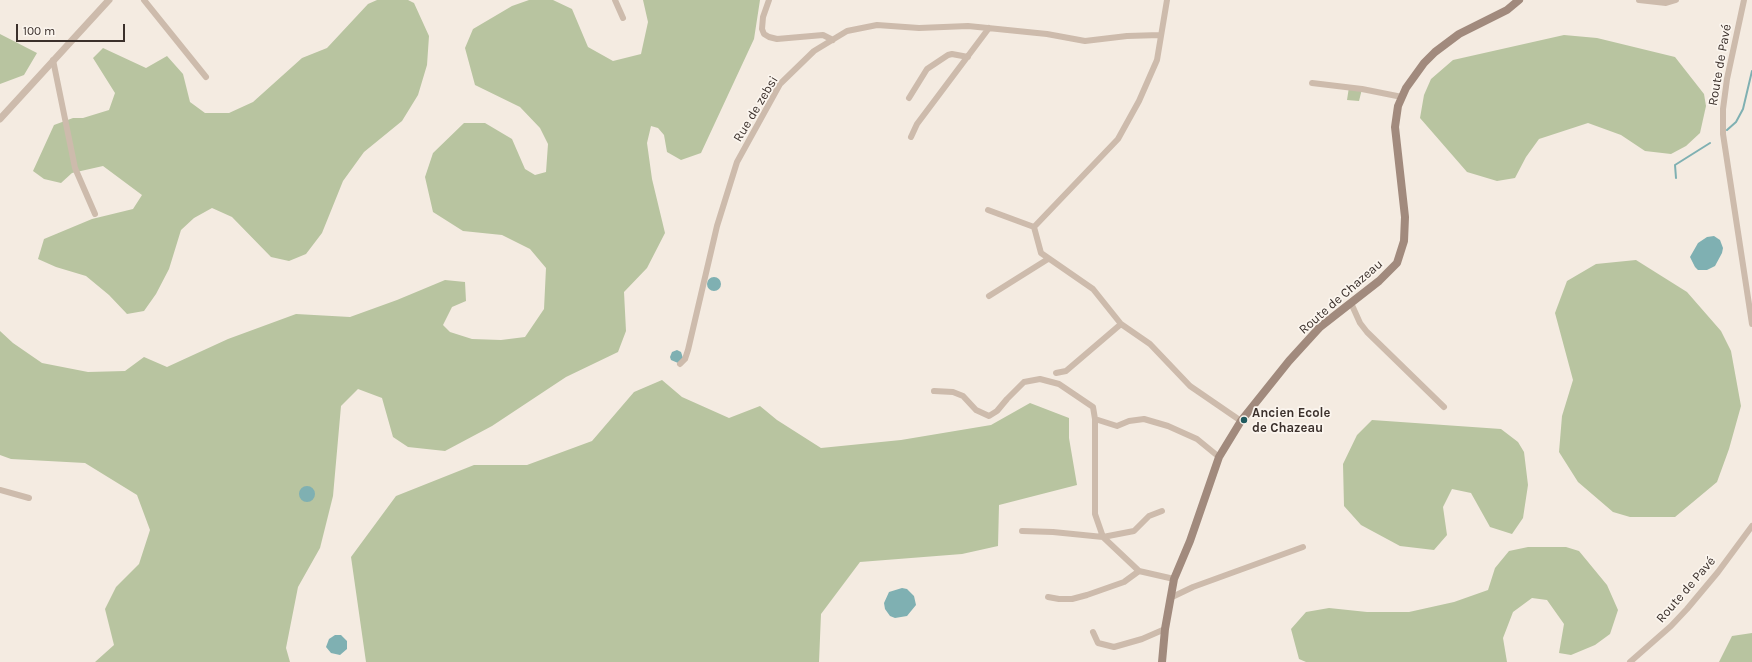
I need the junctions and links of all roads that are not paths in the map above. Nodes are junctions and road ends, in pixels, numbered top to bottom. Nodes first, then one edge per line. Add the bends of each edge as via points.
1 (110, 0) edge
2 (144, 0) edge
3 (615, 0) edge
4 (769, 0) edge
5 (1167, 0) edge
6 (1519, 0) edge
7 (1640, 0) edge
8 (1676, 0) edge
9 (1744, 0) edge
10 (623, 18) dead end
11 (989, 28) junction
12 (1160, 35) junction
13 (833, 40) junction
14 (968, 57) junction
15 (53, 60) junction
16 (206, 77) dead end
17 (1312, 82) dead end
18 (1402, 97) junction
19 (909, 98) dead end
20 (0, 119) edge
21 (911, 136) dead end
22 (988, 210) dead end
23 (95, 214) dead end
24 (1034, 227) junction
25 (1048, 259) junction
26 (989, 296) dead end
27 (1351, 303) junction
28 (1121, 324) junction
29 (1752, 324) edge
30 (680, 364) dead end
31 (1056, 373) dead end
32 (934, 390) dead end
33 (1444, 408) dead end
34 (1095, 419) junction
35 (1241, 421) junction
36 (1219, 457) junction
37 (0, 490) edge
38 (29, 498) dead end
39 (1162, 511) dead end
40 (1752, 526) edge
41 (1022, 531) dead end
42 (1103, 538) junction
43 (1303, 547) dead end
44 (1139, 571) junction
45 (1174, 579) junction
46 (1048, 597) dead end
47 (1170, 598) junction
48 (1165, 629) junction
49 (1093, 632) dead end
50 (1162, 662) edge
51 (1630, 662) edge

1 - 15 street
2 - 16 street
3 - 10 street
4 - 13 street via 763,17 764,34 777,39 823,35
5 - 12 street
6 - 18 main road, Route de Chazeau via 1507,10 1459,34 1435,52 1411,79
7 - 8 street via 1666,3
9 - 29 street, Route de Pavé via 1722,109 1723,134
11 - 12 street, Rue de zebsi via 1085,41
11 - 13 street, Rue de zebsi via 877,25 847,31
11 - 14 street
12 - 24 street via 1157,60 1139,101 1118,139
13 - 30 street, Rue de zebsi via 814,51 780,84 737,162 717,226 688,350
14 - 19 street via 948,55 927,68
14 - 21 street via 916,124
15 - 20 street
15 - 23 street via 75,168
17 - 18 street
18 - 27 main road, Route de Chazeau via 1395,127 1404,200 1402,248 1397,264
22 - 24 street
24 - 25 street via 1041,253
25 - 26 street
25 - 28 street via 1093,289
27 - 33 street via 1367,332
27 - 35 main road, Route de Chazeau via 1320,327
28 - 31 street via 1066,371
28 - 35 street via 1150,344 1190,386
32 - 34 street via 963,396 976,410 990,416 998,411 1024,382 1040,379 1070,390 1093,408
34 - 36 street via 1117,426 1144,419 1168,426 1197,439
34 - 42 street via 1095,514
35 - 36 main road, Route de Chazeau
36 - 45 main road, Route de Chazeau
37 - 38 street
39 - 42 street via 1149,516 1134,531
40 - 51 street, Route de Pavé via 1687,609
41 - 42 street
42 - 44 street
43 - 47 street via 1193,587
44 - 45 street
44 - 46 street via 1124,582 1087,595 1072,599
45 - 47 main road, Route de Chazeau
47 - 48 main road, Route de Chazeau
48 - 49 street via 1114,647 1098,643
48 - 50 main road, Route de Chazeau

